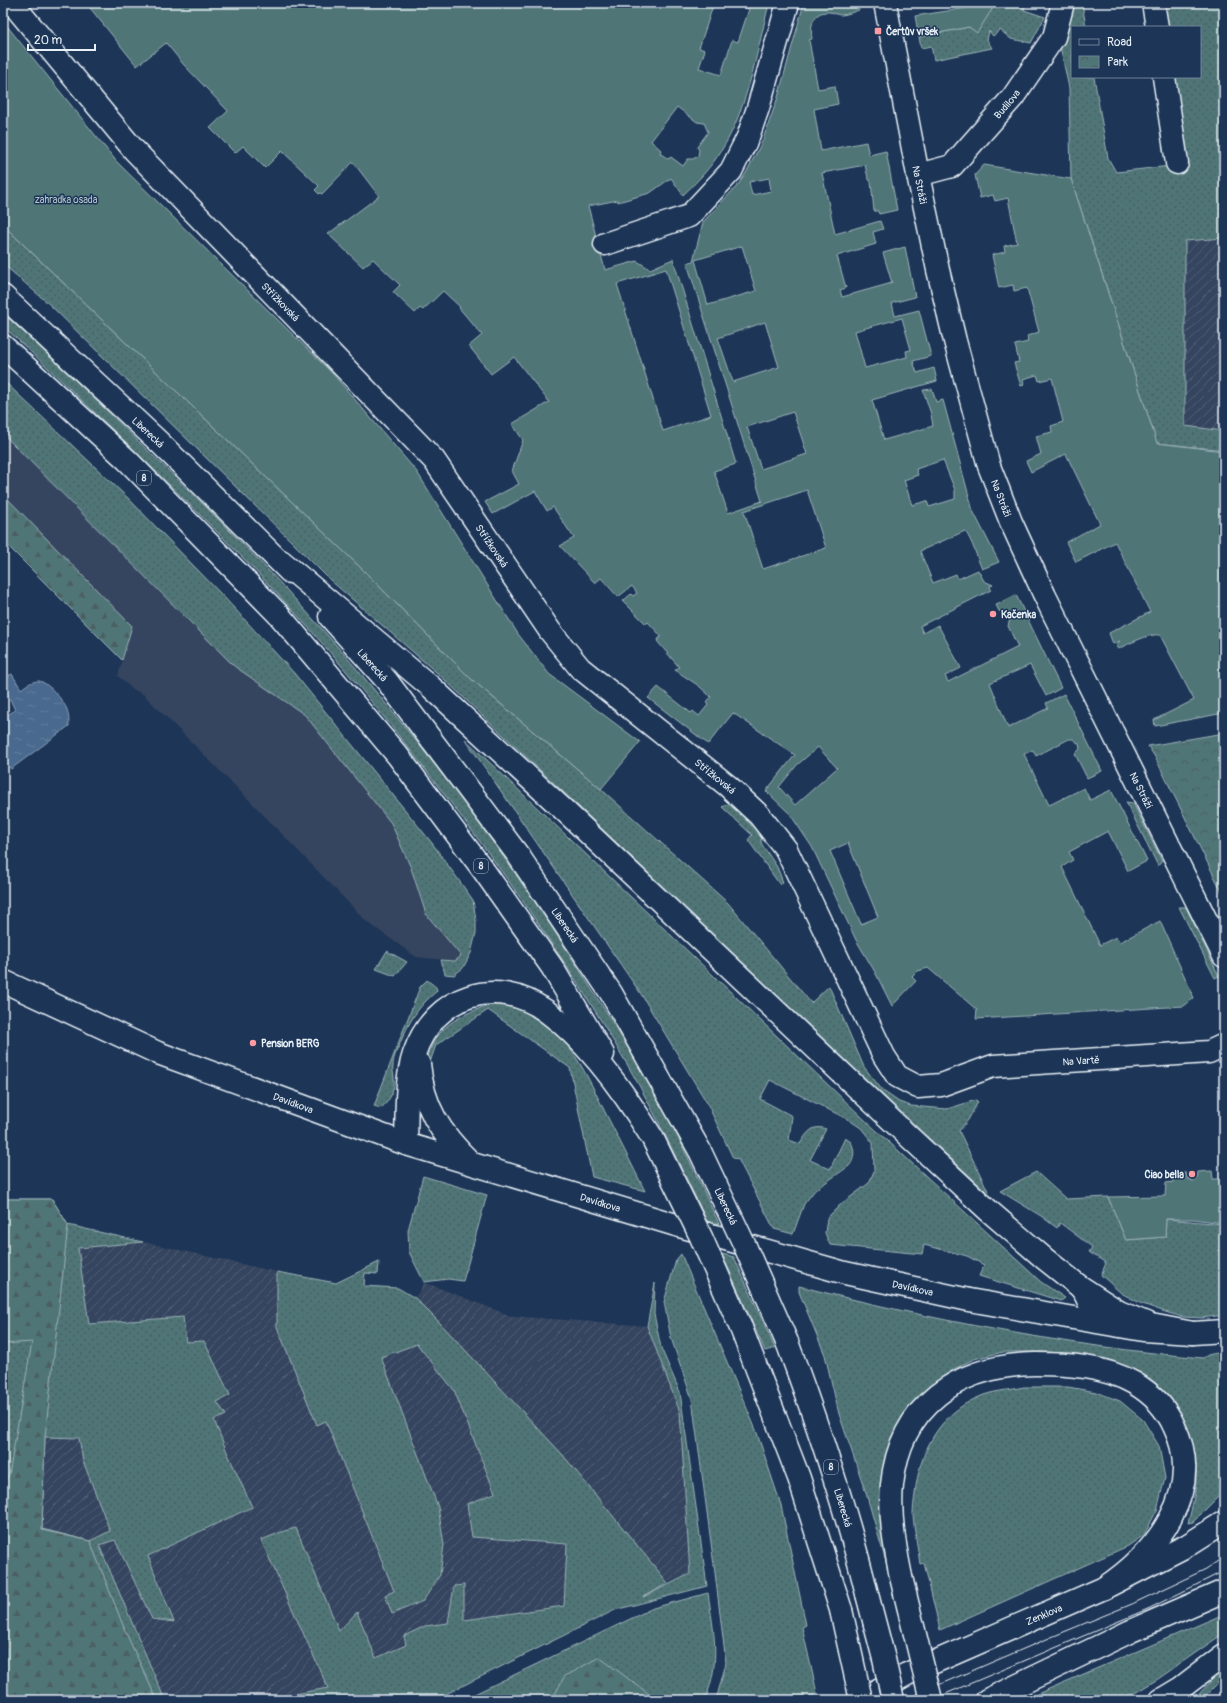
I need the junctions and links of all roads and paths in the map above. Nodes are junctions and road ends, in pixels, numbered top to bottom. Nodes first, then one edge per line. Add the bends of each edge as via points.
1 (12, 3) edge
2 (788, 3) edge
3 (885, 3) edge
4 (1063, 3) edge
5 (1153, 3) edge
6 (1156, 26) edge
7 (1164, 78) edge
8 (1177, 163) dead end
9 (918, 175) junction
10 (605, 244) dead end
11 (3, 296) edge
12 (3, 346) edge
13 (281, 561) junction
14 (1224, 956) edge
15 (3, 981) edge
16 (419, 1040) junction
17 (1224, 1045) edge
18 (941, 1085) joint
19 (653, 1139) junction
20 (406, 1144) junction
21 (472, 1164) junction
22 (1079, 1286) junction
23 (1094, 1321) junction
24 (1224, 1331) edge
25 (1193, 1333) junction
26 (1224, 1522) edge
27 (1104, 1588) junction
28 (1224, 1591) edge
29 (1224, 1655) edge
30 (860, 1700) edge
31 (893, 1700) edge
32 (931, 1700) edge
33 (987, 1700) edge
34 (1161, 1700) edge

1 - 18 main road, Střížkovská via 134,150 434,460 550,631 580,668 728,786 759,815 786,849 884,1056 897,1076 918,1087
2 - 10 main road via 748,137 731,171 689,216
3 - 9 main road, Na Stráži
4 - 9 main road, Budilova via 1054,37 1013,97 952,166
5 - 6 main road
7 - 8 main road
9 - 14 main road, Na Stráži via 955,341 989,466 1045,596
11 - 13 main road, Liberecká / 8
12 - 19 main road, 8 via 127,460 279,615 398,756 552,967
13 - 22 main road via 431,687 565,810 911,1139 990,1211
13 - 31 main road, Liberecká / 8, bridge via 387,681 518,855 611,993 700,1151 787,1342 810,1404 854,1540
15 - 20 main road, Davídkova via 158,1053
16 - 19 main road via 428,1026 442,1013 467,997 500,992 531,1002 551,1015 587,1049 629,1101
16 - 20 main road via 410,1073
16 - 21 main road via 420,1080 433,1118 444,1135
17 - 18 main road, Na Vartě via 1209,1052 992,1066
19 - 30 main road, 8, bridge via 701,1237 741,1328 799,1478 841,1610
20 - 21 main road, Davídkova
21 - 23 main road, Davídkova via 845,1272 970,1300
22 - 23 main road via 1089,1300
22 - 25 main road via 1119,1312 1151,1325
23 - 25 main road, Davídkova via 1143,1330
24 - 25 main road, Davídkova
26 - 27 main road, Zenklova via 1186,1546
27 - 30 main road, Zenklova via 914,1671
27 - 32 main road, bridge via 1137,1563 1163,1531 1180,1496 1185,1457 1180,1436 1160,1404 1147,1392 1127,1380 1104,1371 1069,1365 1002,1366 963,1378 942,1390 915,1419 899,1451 892,1486 893,1536
28 - 33 main road via 1131,1631
29 - 34 main road

